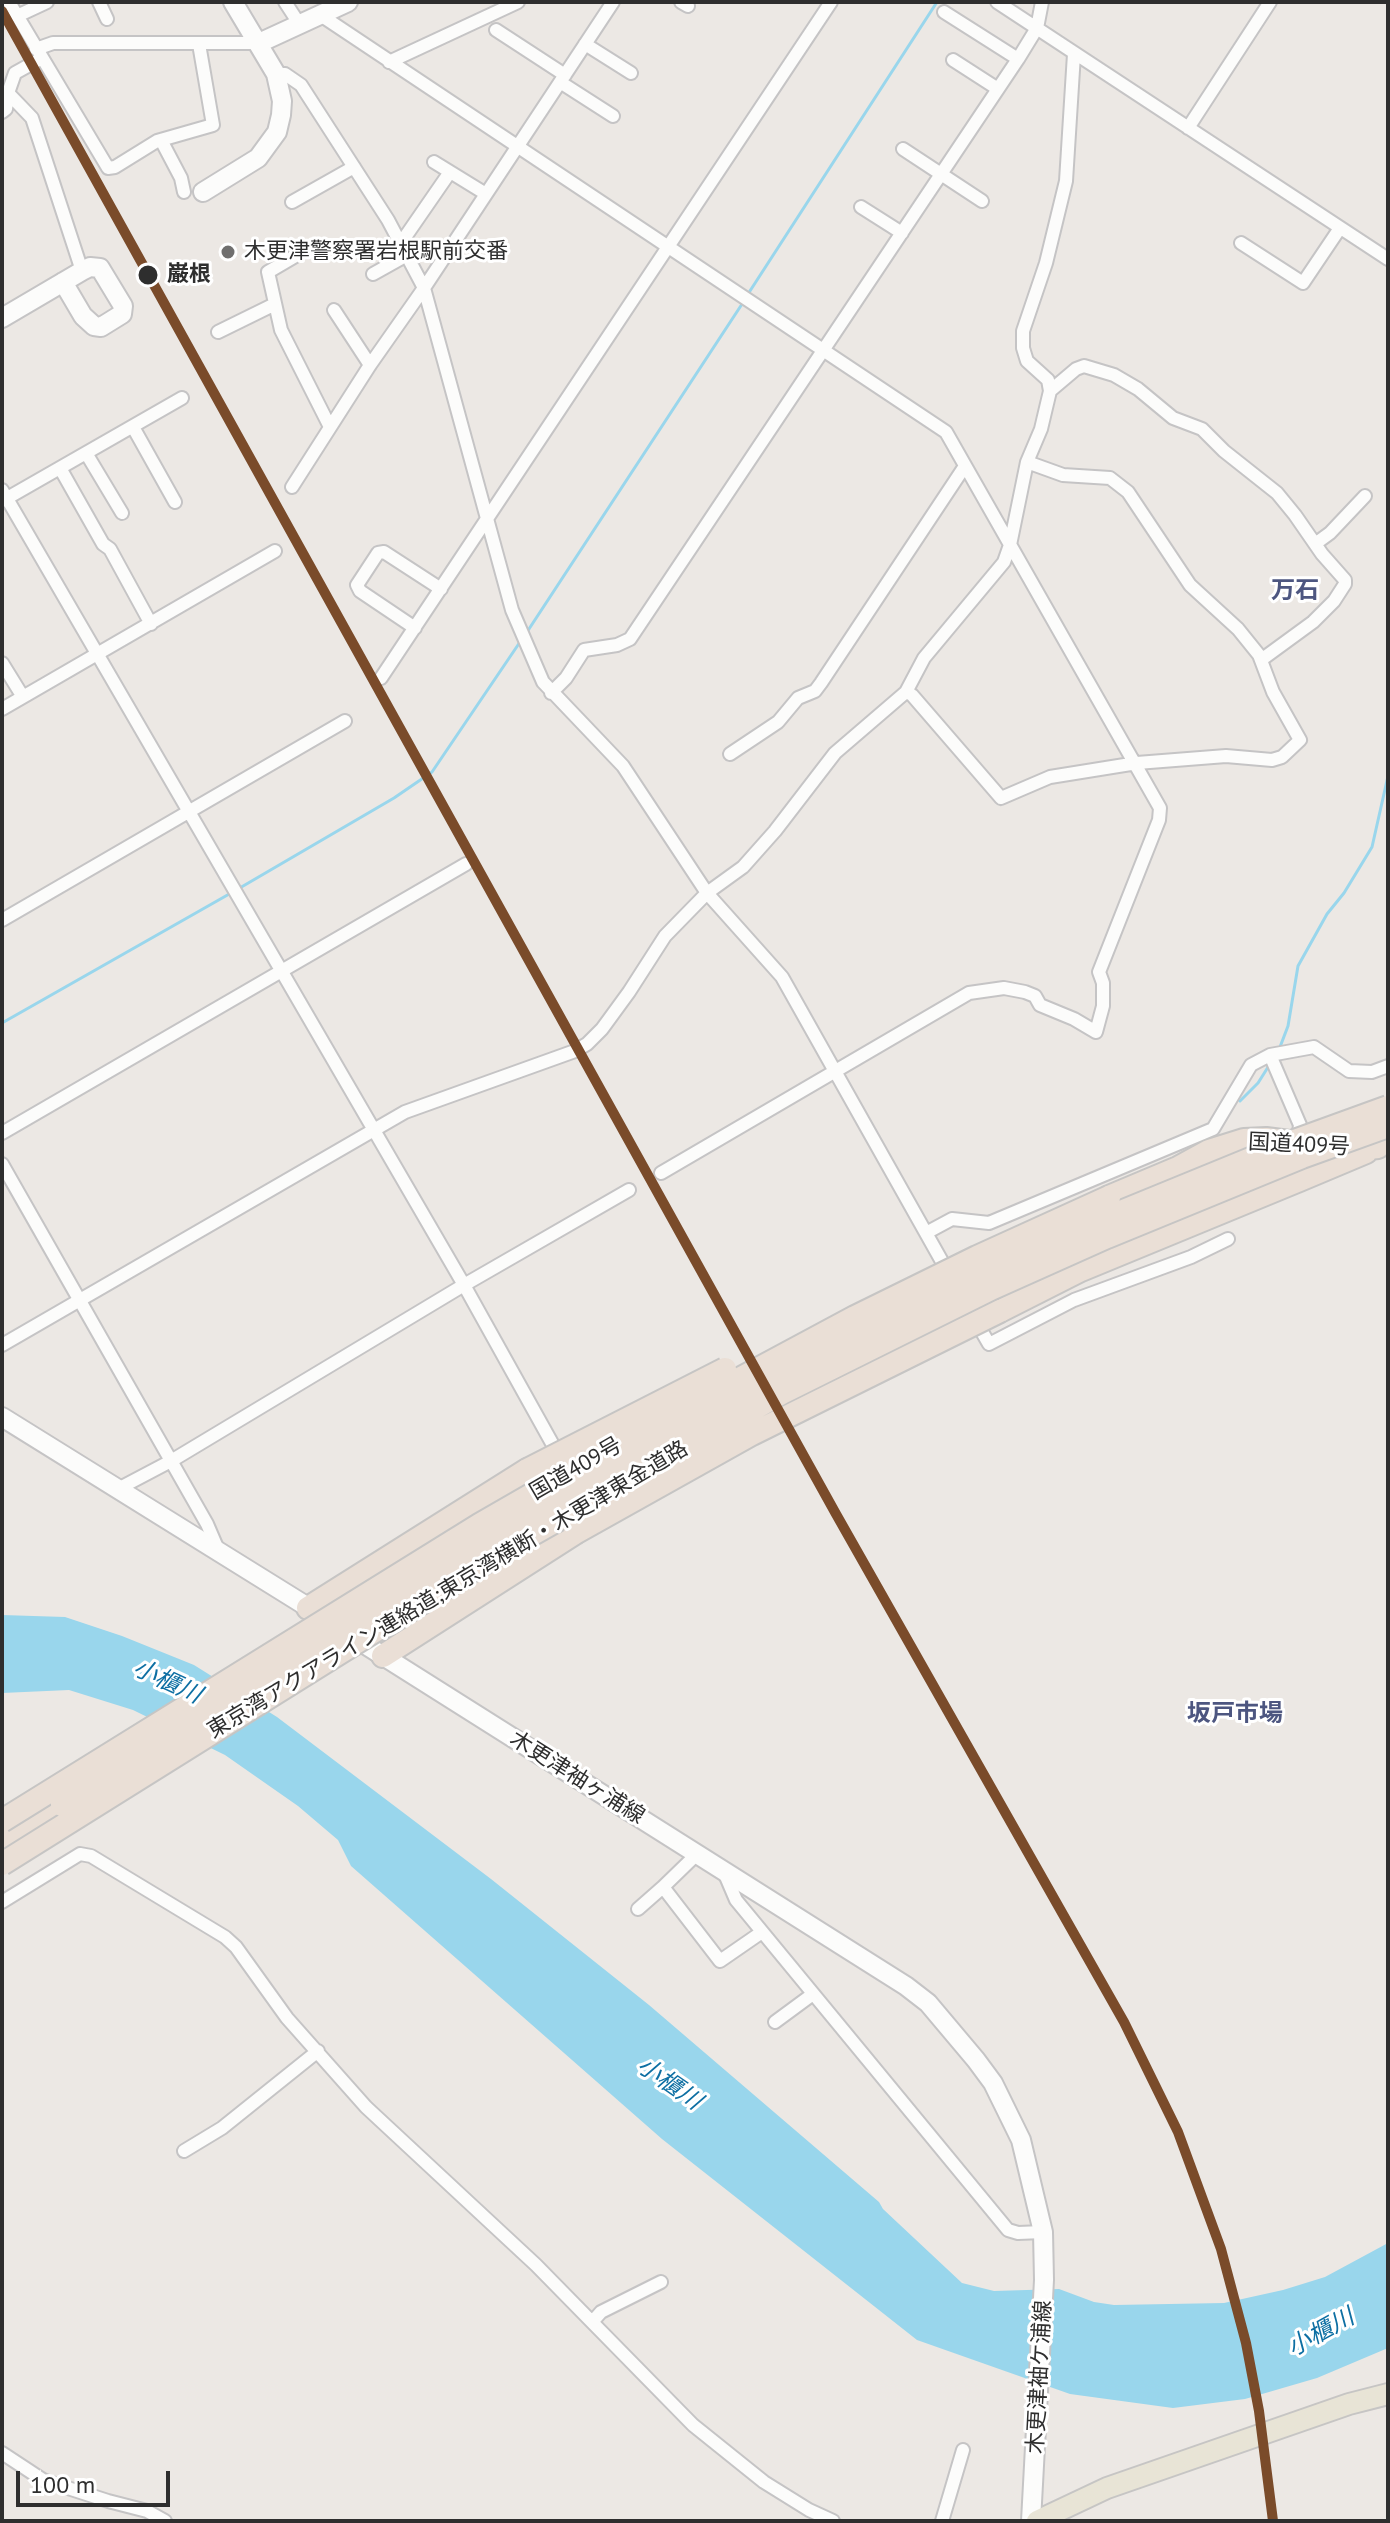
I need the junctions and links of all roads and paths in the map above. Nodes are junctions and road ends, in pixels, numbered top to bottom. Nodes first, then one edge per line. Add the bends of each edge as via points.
1 (9, 2) edge
2 (47, 2) edge
3 (99, 2) edge
4 (233, 2) edge
5 (285, 2) edge
6 (348, 2) edge
7 (518, 2) edge
8 (613, 2) edge
9 (831, 2) edge
10 (997, 2) edge
11 (1042, 2) edge
12 (1266, 3) edge
13 (944, 12) dead end
14 (17, 16) junction
15 (322, 16) junction
16 (107, 19) dead end
17 (300, 25) junction
18 (1037, 28) junction
19 (496, 30) dead end
20 (259, 43) junction
21 (199, 44) junction
22 (585, 44) junction
23 (39, 54) junction
24 (1074, 54) junction
25 (1018, 59) junction
26 (953, 60) dead end
27 (389, 62) junction
28 (631, 73) dead end
29 (276, 74) junction
30 (563, 78) junction
31 (998, 89) junction
32 (8, 93) junction
33 (2, 112) edge
34 (613, 116) dead end
35 (1188, 128) junction
36 (161, 140) junction
37 (517, 147) junction
38 (903, 149) dead end
39 (434, 162) dead end
40 (354, 167) junction
41 (450, 172) junction
42 (941, 174) junction
43 (194, 192) joint
44 (486, 194) junction
45 (982, 201) dead end
46 (292, 202) dead end
47 (861, 207) dead end
48 (1340, 228) junction
49 (902, 233) junction
50 (1241, 243) dead end
51 (667, 247) junction
52 (404, 249) junction
53 (297, 255) dead end
54 (1388, 259) edge
55 (82, 271) junction
56 (373, 274) dead end
57 (63, 282) junction
58 (424, 288) junction
59 (275, 304) junction
60 (334, 310) dead end
61 (2, 318) edge
62 (218, 332) dead end
63 (825, 349) junction
64 (370, 365) junction
65 (1050, 391) junction
66 (182, 398) dead end
67 (133, 427) junction
68 (330, 427) junction
69 (86, 453) junction
70 (1027, 462) junction
71 (965, 466) junction
72 (60, 468) junction
73 (292, 487) dead end
74 (1365, 496) dead end
75 (4, 497) edge
76 (175, 502) dead end
77 (122, 513) dead end
78 (487, 520) junction
79 (1315, 544) junction
80 (1010, 545) junction
81 (275, 551) dead end
82 (441, 589) junction
83 (151, 624) junction
84 (415, 628) junction
85 (97, 655) junction
86 (1261, 660) junction
87 (2, 663) edge
88 (381, 678) dead end
89 (906, 692) junction
90 (551, 693) junction
91 (23, 697) junction
92 (2, 709) edge
93 (345, 721) dead end
94 (730, 754) dead end
95 (1137, 763) junction
96 (188, 813) junction
97 (466, 864) dead end
98 (707, 893) junction
99 (2, 920) edge
100 (280, 971) junction
101 (1270, 1055) junction
102 (1388, 1066) edge
103 (835, 1071) junction
104 (1388, 1107) edge
105 (1388, 1126) edge
106 (372, 1130) junction
107 (2, 1133) edge
108 (1291, 1142) junction
109 (1383, 1146) edge
110 (2, 1164) edge
111 (1178, 1168) junction
112 (661, 1173) dead end
113 (1297, 1181) junction
114 (629, 1190) dead end
115 (926, 1233) junction
116 (1228, 1239) dead end
117 (977, 1257) junction
118 (464, 1285) junction
119 (79, 1300) junction
120 (2, 1345) edge
121 (2, 1417) edge
122 (553, 1445) dead end
123 (171, 1461) junction
124 (116, 1490) junction
125 (221, 1555) junction
126 (308, 1608) junction
127 (383, 1656) junction
128 (2, 1821) edge
129 (2, 1843) edge
130 (697, 1854) junction
131 (2, 1864) edge
132 (724, 1872) junction
133 (663, 1887) junction
134 (2, 1902) edge
135 (638, 1909) dead end
136 (762, 1932) junction
137 (813, 1994) junction
138 (775, 2022) dead end
139 (318, 2051) junction
140 (184, 2151) dead end
141 (1043, 2232) junction
142 (661, 2282) dead end
143 (593, 2321) junction
144 (1388, 2394) edge
145 (963, 2450) dead end
146 (2, 2453) edge
147 (165, 2521) edge
148 (833, 2521) edge
149 (942, 2521) edge
150 (1034, 2521) edge

1 - 14 street
2 - 14 street
3 - 16 street
4 - 20 main road
5 - 17 street
6 - 15 main road
7 - 27 street
8 - 22 street
9 - 51 street
10 - 18 street
11 - 18 street
12 - 35 street
13 - 25 street
14 - 23 street
15 - 17 main road
15 - 27 street
17 - 20 main road
18 - 24 street
18 - 25 street
19 - 30 street
20 - 21 street
20 - 29 main road
21 - 23 street via 53,43
21 - 36 street via 213,125
22 - 28 street
22 - 30 street
23 - 32 street via 15,73
23 - 36 street via 108,168
24 - 35 street
24 - 65 street via 1066,181 1023,331 1027,361 1048,380
25 - 31 street
26 - 31 street
27 - 37 street
29 - 40 street via 301,85
29 - 43 main road via 282,101 272,140 258,158
30 - 34 street
30 - 37 street
31 - 42 street
32 - 33 street
32 - 55 street via 32,118
35 - 48 street
36 - 43 street
37 - 44 street
37 - 51 street
38 - 42 street
39 - 41 street
40 - 46 street
40 - 52 street
41 - 44 street
41 - 52 street
42 - 45 street
42 - 49 street
44 - 58 street
47 - 49 street
48 - 50 street via 1303,283
48 - 54 street
49 - 63 street
51 - 63 street
51 - 78 street
52 - 56 street
52 - 58 street
53 - 59 street via 268,272
55 - 57 main road
55 - 57 main road via 100,268 123,306 122,314 94,326
57 - 61 main road
58 - 64 street
58 - 78 street
59 - 62 street
59 - 68 street via 290,352
60 - 64 street
63 - 71 street via 937,424
63 - 90 street via 630,639 584,650
64 - 68 street
65 - 70 street
65 - 79 street via 1084,366 1114,375 1173,418 1202,429 1277,493
66 - 67 street
67 - 69 street
67 - 76 street
68 - 73 street
69 - 72 street
69 - 77 street
70 - 80 street
70 - 86 street via 1063,475 1116,482 1190,585 1238,629
71 - 80 street
71 - 94 street via 815,691 798,698 778,722
72 - 75 street
72 - 83 street
74 - 79 street
75 - 85 street
78 - 82 street
78 - 90 street via 512,610
79 - 86 street via 1345,580 1342,592 1313,622
80 - 89 street via 1004,562 924,658
80 - 95 street
81 - 83 street
82 - 84 street
82 - 84 street via 378,553 357,585
83 - 85 street
84 - 88 street
85 - 91 street
85 - 96 street
86 - 95 street via 1300,740 1290,750 1272,760 1226,756
87 - 91 street
89 - 95 street via 1001,798 1050,777
89 - 98 street via 835,753 743,867
90 - 98 street via 623,766
91 - 92 street
93 - 96 street
95 - 103 street via 1158,800 1159,820 1099,972 1103,1006 1096,1032 1025,992 1004,988 969,993
96 - 99 street
96 - 100 street
97 - 100 street
98 - 103 street via 782,977
98 - 106 street via 665,936 587,1044 405,1112
100 - 106 street
100 - 107 street
101 - 102 street via 1314,1047 1349,1071
101 - 108 street via 1300,1125
101 - 115 street via 1251,1065 1213,1129 989,1223 952,1219
103 - 112 street
103 - 115 street
104 - 129 highway, 東京湾アクアライン連絡道;東京湾横断・木更津東金道路, bridge via 1104,1219 772,1378 491,1537
105 - 131 highway, 東京湾アクアライン連絡道;東京湾横断・木更津東金道路, bridge via 1107,1237 782,1393 501,1552
106 - 118 street
106 - 119 street
108 - 109 highway, 国道409号 via 1351,1150
108 - 111 highway, 国道409号 via 1244,1140
109 - 113 highway, 国道409号
110 - 119 street
111 - 113 highway, 国道409号 via 1213,1160 1267,1180
111 - 117 highway, 国道409号, bridge
113 - 127 highway, bridge via 1081,1270 752,1434 575,1533
114 - 118 street
115 - 116 street via 989,1344 1074,1300
117 - 126 highway, bridge via 887,1288 527,1470
117 - 128 highway, 国道409号, bridge via 762,1365 611,1449
118 - 122 street
118 - 123 street
119 - 120 street
119 - 123 street
121 - 124 main road, 木更津袖ヶ浦線
123 - 124 street
123 - 125 street
124 - 125 main road, 木更津袖ヶ浦線
125 - 126 main road, 木更津袖ヶ浦線
126 - 127 main road, 木更津袖ヶ浦線
127 - 130 main road, 木更津袖ヶ浦線
130 - 132 main road, 木更津袖ヶ浦線
130 - 133 street
132 - 136 street via 736,1900
132 - 141 main road, 木更津袖ヶ浦線 via 928,2003 1006,2105 1021,2140
133 - 135 street
133 - 136 street via 720,1961
134 - 139 street via 73,1857 91,1856 225,1937
136 - 137 street
137 - 138 street
137 - 141 street via 1008,2230
139 - 140 street via 222,2128
139 - 143 street via 366,2107
141 - 150 main road, 木更津袖ケ浦線
142 - 143 street
143 - 148 street via 693,2425 764,2482
144 - 150 main road via 1107,2488
145 - 149 street
146 - 147 street via 43,2480

